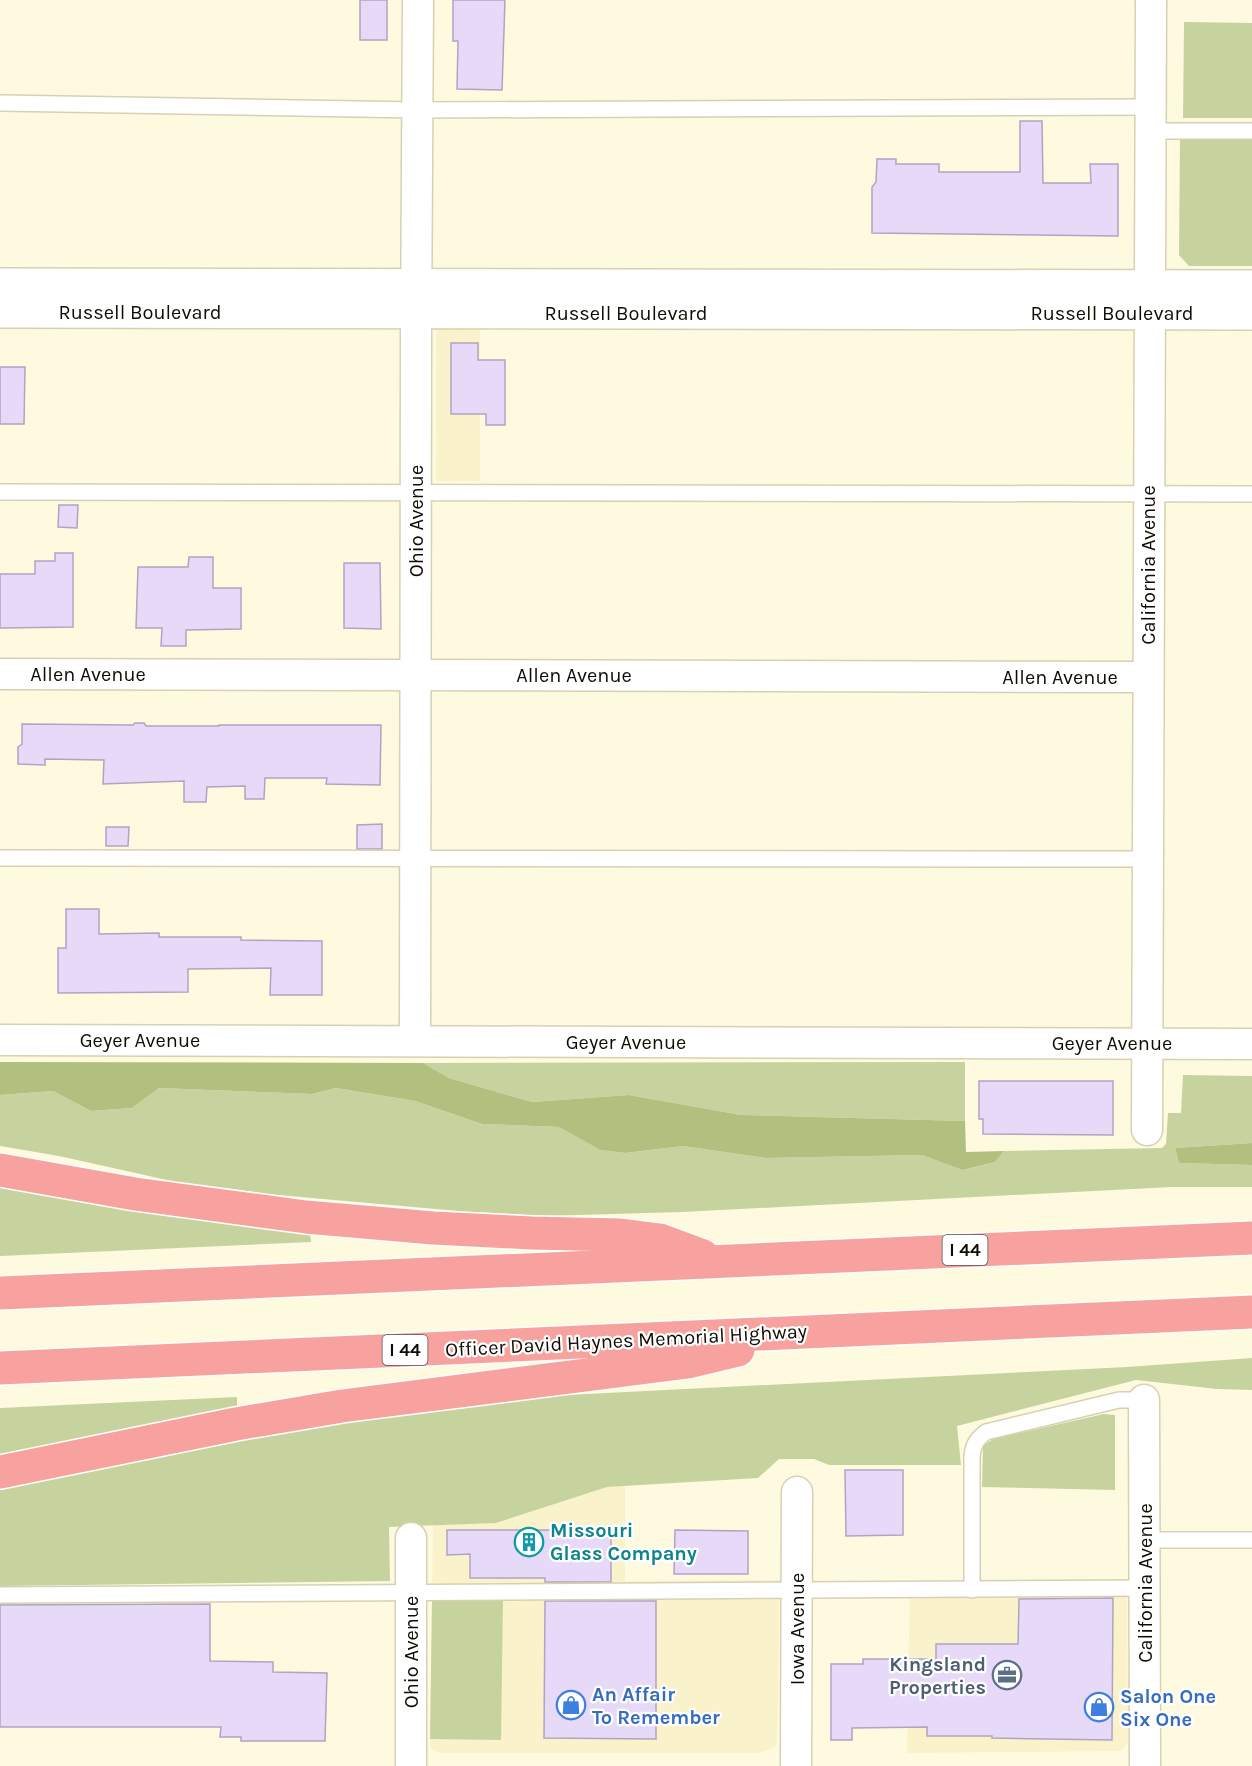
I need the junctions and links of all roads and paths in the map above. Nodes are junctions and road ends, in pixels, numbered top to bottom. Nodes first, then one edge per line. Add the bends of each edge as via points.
1 (418, 0) edge
2 (1151, 0) edge
3 (0, 103) edge
4 (418, 110) junction
5 (1150, 119) junction
6 (1252, 131) edge
7 (0, 285) edge
8 (1252, 287) edge
9 (416, 299) junction
10 (1149, 300) junction
11 (0, 311) edge
12 (1252, 313) edge
13 (0, 492) edge
14 (416, 493) junction
15 (1149, 494) junction
16 (1252, 494) edge
17 (0, 674) edge
18 (416, 675) junction
19 (1148, 677) junction
20 (0, 858) edge
21 (415, 858) junction
22 (1148, 859) junction
23 (0, 1040) edge
24 (415, 1041) junction
25 (1147, 1044) junction
26 (1252, 1044) edge
27 (1147, 1130) dead end
28 (0, 1170) edge
29 (1252, 1238) edge
30 (716, 1260) junction
31 (0, 1293) edge
32 (1252, 1311) edge
33 (810, 1332) junction
34 (0, 1368) edge
35 (1144, 1400) joint
36 (0, 1472) edge
37 (796, 1492) dead end
38 (411, 1538) dead end
39 (1145, 1540) junction
40 (1252, 1540) edge
41 (1145, 1588) junction
42 (796, 1590) junction
43 (972, 1590) junction
44 (412, 1593) junction
45 (0, 1595) edge
46 (411, 1766) edge
47 (796, 1766) edge
48 (1145, 1766) edge

1 - 4 street, Ohio Avenue
2 - 5 street, California Avenue
3 - 4 lane
4 - 5 lane
4 - 9 street, Ohio Avenue
5 - 6 lane
5 - 10 street, California Avenue
7 - 9 main road, Russell Boulevard
8 - 10 main road, Russell Boulevard
9 - 10 main road, Russell Boulevard
9 - 11 main road, Russell Boulevard
9 - 14 street, Ohio Avenue
10 - 12 main road, Russell Boulevard
10 - 15 street, California Avenue
13 - 14 lane
14 - 15 lane
14 - 18 street, Ohio Avenue
15 - 16 lane
15 - 19 street, California Avenue
17 - 18 street, Allen Avenue
18 - 19 street, Allen Avenue
18 - 21 street, Ohio Avenue
19 - 22 street, California Avenue
20 - 21 lane
21 - 22 lane
21 - 24 street, Ohio Avenue
22 - 25 street, California Avenue
23 - 24 street, Geyer Avenue
24 - 25 street, Geyer Avenue
25 - 26 street, Geyer Avenue
25 - 27 street, California Avenue
28 - 30 highway via 135,1194 306,1216 434,1228 621,1235 660,1240
29 - 30 highway, I 44
30 - 31 highway, I 44
32 - 33 highway, Officer David Haynes Memorial Highway / I 44
33 - 34 highway, Officer David Haynes Memorial Highway / I 44
33 - 36 highway via 688,1362 342,1406
35 - 39 street, California Avenue
35 - 43 lane via 1119,1400 986,1432 978,1438 972,1457
37 - 42 street, Iowa Avenue
38 - 44 street, Ohio Avenue
39 - 40 lane
39 - 41 street, California Avenue
41 - 43 lane
41 - 48 street, California Avenue
42 - 43 lane
42 - 44 lane
42 - 47 street, Iowa Avenue
44 - 45 lane
44 - 46 street, Ohio Avenue

